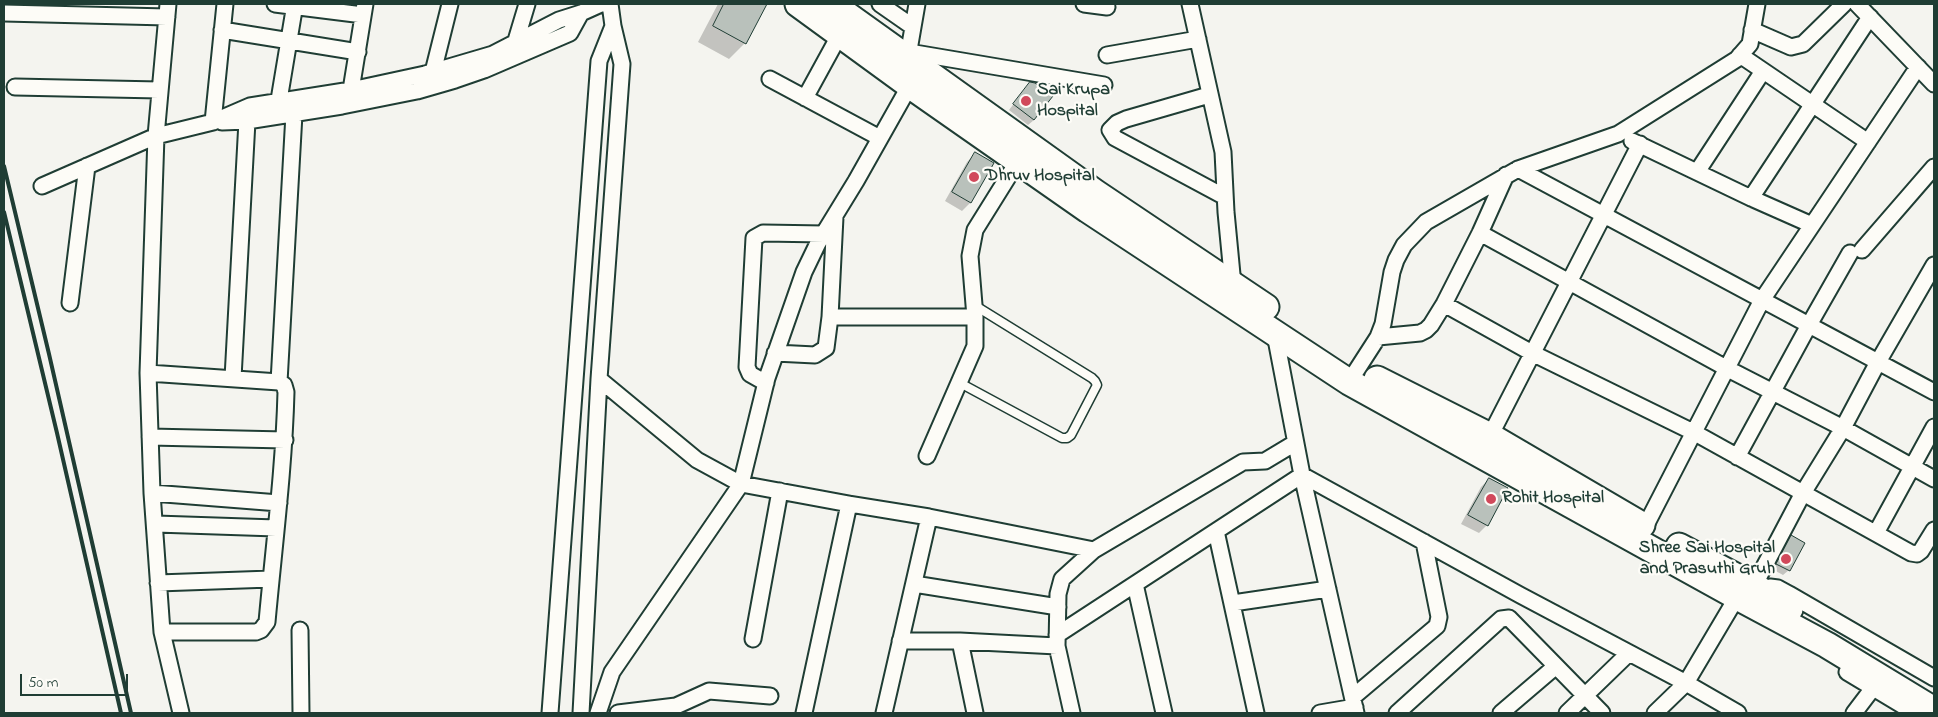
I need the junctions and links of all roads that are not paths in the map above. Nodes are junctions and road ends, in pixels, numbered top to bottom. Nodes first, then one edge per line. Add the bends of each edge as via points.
1 (225, 4) edge
2 (275, 4) edge
3 (449, 4) edge
4 (528, 4) edge
5 (601, 4) edge
6 (610, 4) edge
7 (798, 4) edge
8 (832, 4) edge
9 (880, 4) edge
10 (917, 4) edge
11 (1084, 4) edge
12 (1190, 4) edge
13 (1757, 4) edge
14 (1844, 4) edge
15 (1857, 4) edge
16 (294, 5) edge
17 (1107, 7) dead end
18 (364, 9) edge
19 (167, 10) edge
20 (4, 13) edge
21 (581, 13) junction
22 (1870, 17) junction
23 (613, 26) junction
24 (913, 27) junction
25 (222, 30) junction
26 (1752, 30) junction
27 (840, 34) junction
28 (1198, 39) junction
29 (289, 42) junction
30 (515, 44) junction
31 (358, 52) junction
32 (1107, 55) dead end
33 (1740, 55) junction
34 (912, 65) junction
35 (1918, 67) junction
36 (1763, 71) junction
37 (433, 72) junction
38 (770, 79) dead end
39 (1934, 84) edge
40 (1104, 85) dead end
41 (15, 87) dead end
42 (159, 90) junction
43 (351, 90) junction
44 (1210, 96) junction
45 (805, 98) junction
46 (280, 100) junction
47 (1813, 104) junction
48 (294, 114) junction
49 (247, 121) junction
50 (213, 122) junction
51 (1618, 134) junction
52 (156, 136) junction
53 (880, 138) junction
54 (1868, 142) junction
55 (1640, 144) junction
56 (1018, 161) junction
57 (87, 166) junction
58 (1934, 167) edge
59 (1512, 172) junction
60 (1696, 172) junction
61 (42, 186) dead end
62 (1225, 197) junction
63 (1751, 198) junction
64 (1604, 215) junction
65 (835, 216) junction
66 (1812, 225) junction
67 (1480, 233) junction
68 (824, 234) junction
69 (1934, 267) edge
70 (1569, 282) junction
71 (1233, 285) junction
72 (1762, 300) junction
73 (70, 303) dead end
74 (1444, 304) junction
75 (975, 311) junction
76 (830, 317) junction
77 (1809, 325) junction
78 (1275, 334) junction
79 (1378, 337) junction
80 (776, 353) junction
81 (1532, 353) junction
82 (1878, 362) junction
83 (1728, 369) junction
84 (148, 373) junction
85 (1353, 375) junction
86 (233, 378) junction
87 (599, 379) junction
88 (279, 382) junction
89 (766, 383) junction
90 (960, 383) junction
91 (1773, 392) junction
92 (1934, 392) edge
93 (1934, 427) edge
94 (1843, 428) junction
95 (1694, 433) junction
96 (1490, 436) junction
97 (150, 437) junction
98 (285, 440) junction
99 (1296, 443) junction
100 (928, 456) dead end
101 (1737, 457) junction
102 (1912, 467) junction
103 (1302, 475) junction
104 (1934, 479) edge
105 (741, 484) junction
106 (780, 491) junction
107 (152, 493) junction
108 (1803, 493) junction
109 (280, 502) junction
110 (849, 504) junction
111 (929, 517) junction
112 (156, 524) junction
113 (1645, 527) junction
114 (276, 528) junction
115 (1934, 530) edge
116 (1216, 531) junction
117 (1876, 533) junction
118 (1424, 542) junction
119 (1930, 547) edge
120 (1094, 550) junction
121 (271, 579) junction
122 (158, 583) junction
123 (914, 584) junction
124 (1135, 584) junction
125 (1328, 589) junction
126 (1748, 593) junction
127 (1233, 603) junction
128 (1058, 607) junction
129 (300, 630) dead end
130 (162, 632) junction
131 (753, 639) dead end
132 (1828, 639) junction
133 (900, 641) junction
134 (960, 641) junction
135 (1057, 641) junction
136 (1628, 653) junction
137 (1556, 666) junction
138 (1933, 679) edge
139 (1686, 683) junction
140 (1873, 688) junction
141 (770, 696) dead end
142 (1585, 696) junction
143 (1354, 706) edge
144 (1934, 710) edge
145 (181, 713) edge
146 (301, 713) edge
147 (550, 713) edge
148 (581, 713) edge
149 (598, 713) edge
150 (618, 713) edge
151 (804, 713) edge
152 (884, 713) edge
153 (974, 713) edge
154 (1072, 713) edge
155 (1164, 713) edge
156 (1256, 713) edge
157 (1320, 713) edge
158 (1397, 713) edge
159 (1501, 713) edge
160 (1567, 713) edge
161 (1602, 713) edge
162 (1655, 713) edge
163 (1738, 713) edge
164 (1854, 713) edge
165 (1915, 713) edge

1 - 25 street
2 - 16 street
3 - 37 street
4 - 30 street
5 - 21 street
6 - 23 street
7 - 27 main road
8 - 34 main road
9 - 24 street
10 - 24 street
11 - 17 street
12 - 28 street
13 - 26 street
14 - 26 street via 1798,47 1792,48
15 - 22 street
16 - 18 street
16 - 29 street
18 - 31 street
19 - 20 street
19 - 42 street
21 - 30 street via 559,20
21 - 48 street via 570,33 484,70 417,91
22 - 35 street
22 - 47 street
23 - 87 street via 622,64
23 - 147 street via 599,61
24 - 34 street
25 - 29 street
25 - 50 street
26 - 33 street via 1750,44
27 - 34 main road
27 - 45 street
28 - 32 street
28 - 44 street
29 - 31 street
29 - 46 street
30 - 37 street
31 - 43 street
33 - 36 street
33 - 51 street
34 - 40 street
34 - 53 street
34 - 56 main road
34 - 71 main road
35 - 39 street
35 - 54 street
36 - 47 street
36 - 60 street
37 - 43 street
38 - 45 street
41 - 42 street
42 - 52 street
43 - 46 street
44 - 62 street via 1223,152
44 - 62 street via 1117,122 1110,130 1115,138
45 - 53 street
46 - 50 street via 250,106
47 - 54 street
47 - 63 street
48 - 49 street
48 - 88 street
49 - 50 street
49 - 86 street
50 - 52 street
51 - 55 street
51 - 59 street
52 - 57 street
52 - 84 street
53 - 65 street
54 - 66 street
55 - 60 street
55 - 64 street
56 - 75 street via 974,230 970,256
56 - 78 main road
57 - 61 street
57 - 73 street
58 - 77 street via 1856,252
59 - 64 street
59 - 67 street
59 - 79 street via 1426,222 1404,245 1392,272
60 - 63 street
62 - 71 street
63 - 66 street
64 - 70 street
64 - 72 street
65 - 68 street
65 - 76 street
66 - 72 street
67 - 70 street
67 - 74 street
68 - 80 street via 804,272
68 - 89 street via 763,233 754,238 747,367 750,374
69 - 82 street
70 - 81 street
70 - 83 street
71 - 85 main road
72 - 77 street
72 - 83 street
74 - 79 street via 1426,330
74 - 81 street
75 - 76 street
75 - 90 street via 975,346
75 - 90 lane via 1092,378 1097,385 1072,435 1062,438
76 - 80 street via 826,348 822,351 810,355
77 - 82 street
77 - 91 street
78 - 85 main road
78 - 99 street
79 - 85 street
80 - 89 street
81 - 95 street
81 - 96 street
82 - 92 street
82 - 94 street
83 - 91 street
83 - 95 street
84 - 86 street
84 - 97 street
85 - 96 main road
85 - 126 main road
86 - 88 street
87 - 105 street via 697,460
87 - 148 street
88 - 98 street via 286,392
89 - 105 street
90 - 100 street
91 - 94 street
91 - 101 street
93 - 102 street
94 - 102 street
94 - 108 street
95 - 101 street
95 - 113 street
96 - 113 main road
97 - 98 street
97 - 107 street
98 - 109 street
99 - 103 street
99 - 120 street via 1265,461 1243,462
101 - 108 street
102 - 104 street
102 - 117 street
103 - 116 street
103 - 118 street
103 - 125 street
105 - 106 street
105 - 149 street via 612,672
106 - 110 street
106 - 131 street
107 - 109 street
107 - 112 street
108 - 117 street
108 - 126 street
109 - 114 street
110 - 111 street
110 - 151 street
111 - 120 street
111 - 123 street
112 - 114 street
112 - 122 street
113 - 126 main road
114 - 121 street
115 - 119 street
116 - 124 street
116 - 127 street
117 - 119 street via 1914,554
118 - 136 street
118 - 143 street via 1438,626
120 - 128 street via 1062,579
121 - 122 street
121 - 130 street via 267,622 261,630
122 - 130 street
123 - 128 street
123 - 133 street
124 - 135 street
124 - 155 street
125 - 127 street
125 - 143 street
126 - 132 main road
126 - 138 street via 1772,587 1784,591
126 - 139 street
126 - 140 street via 1763,620
127 - 156 street
128 - 135 street
129 - 146 street
130 - 145 street
132 - 138 main road
132 - 144 main road
133 - 134 street
133 - 152 street
134 - 135 street
134 - 153 street
135 - 154 street
136 - 139 street
136 - 142 street
137 - 142 street
137 - 158 street via 1510,618 1504,617
137 - 159 street
139 - 162 street
139 - 163 street
140 - 164 street
140 - 165 street
141 - 150 street via 709,691 676,706
142 - 160 street
142 - 161 street
143 - 157 street

